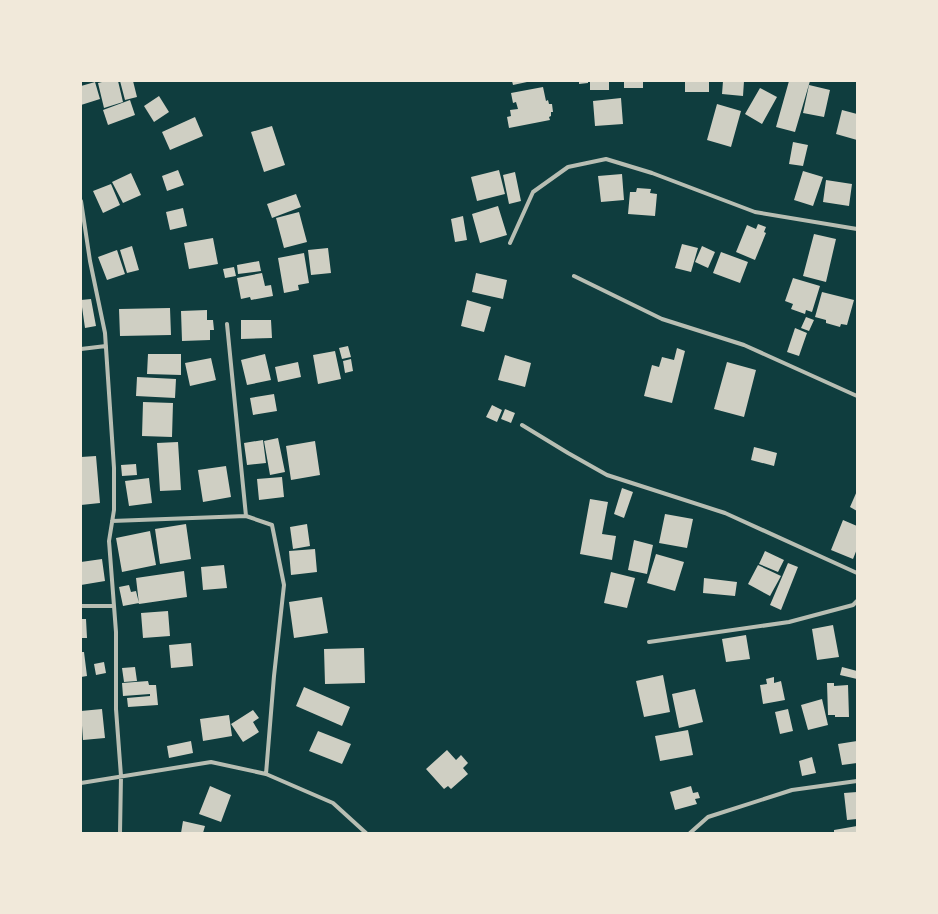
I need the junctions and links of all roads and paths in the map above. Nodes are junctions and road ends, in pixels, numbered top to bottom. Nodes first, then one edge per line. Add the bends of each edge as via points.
1 (81, 201) edge
2 (857, 228) edge
3 (510, 243) dead end
4 (574, 276) dead end
5 (227, 324) dead end
6 (106, 346) junction
7 (81, 349) edge
8 (857, 396) edge
9 (522, 425) dead end
10 (246, 516) junction
11 (112, 521) junction
12 (857, 573) edge
13 (857, 601) edge
14 (81, 606) edge
15 (114, 606) junction
16 (649, 642) dead end
17 (266, 774) junction
18 (121, 776) junction
19 (857, 781) edge
20 (81, 783) edge
21 (120, 833) edge
22 (366, 833) edge
23 (690, 833) edge

1 - 6 street
2 - 3 street via 755,212 652,173 606,159 568,167 533,192
4 - 8 street via 662,319 744,345
5 - 10 street
6 - 7 street
6 - 11 street via 114,468
9 - 12 street via 607,475 724,513
10 - 11 street
10 - 17 street via 272,525 284,585
11 - 15 street via 109,541
13 - 16 street via 853,605 789,622
14 - 15 street
15 - 18 street via 116,709
17 - 18 street via 212,762
17 - 22 street via 333,803
18 - 20 street
18 - 21 street
19 - 23 street via 792,790 708,817

